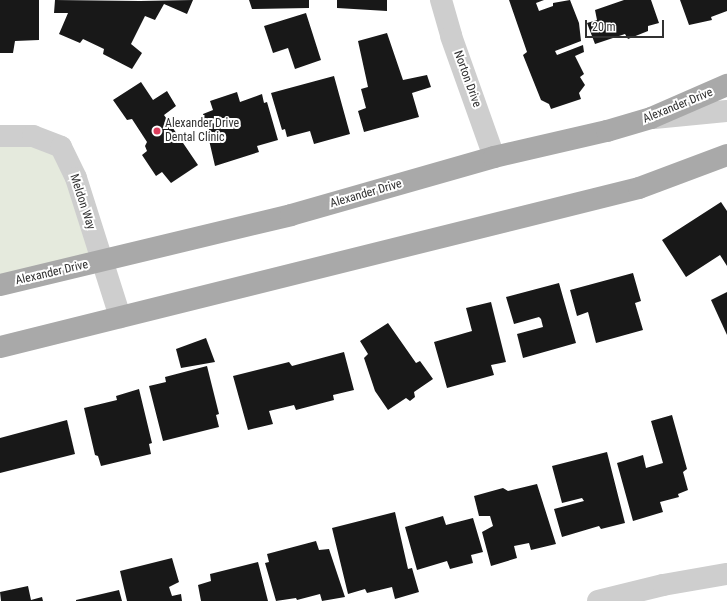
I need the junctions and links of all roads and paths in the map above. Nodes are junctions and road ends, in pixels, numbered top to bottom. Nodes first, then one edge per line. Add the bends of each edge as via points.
1 (441, 0) edge
2 (727, 85) edge
3 (727, 111) edge
4 (651, 118) junction
5 (0, 136) edge
6 (727, 155) edge
7 (494, 157) junction
8 (101, 261) junction
9 (0, 285) edge
10 (120, 317) junction
11 (0, 347) edge
12 (727, 574) edge
13 (598, 601) edge

1 - 7 street, Norton Drive via 451,36
2 - 4 main road, Alexander Drive
3 - 4 street
4 - 7 main road, Alexander Drive
5 - 8 street, Meldon Way via 33,136 61,147 76,178
6 - 10 main road via 639,188
7 - 8 main road, Alexander Drive via 291,216
8 - 9 main road, Alexander Drive
8 - 10 street, Meldon Way
10 - 11 main road
12 - 13 street

